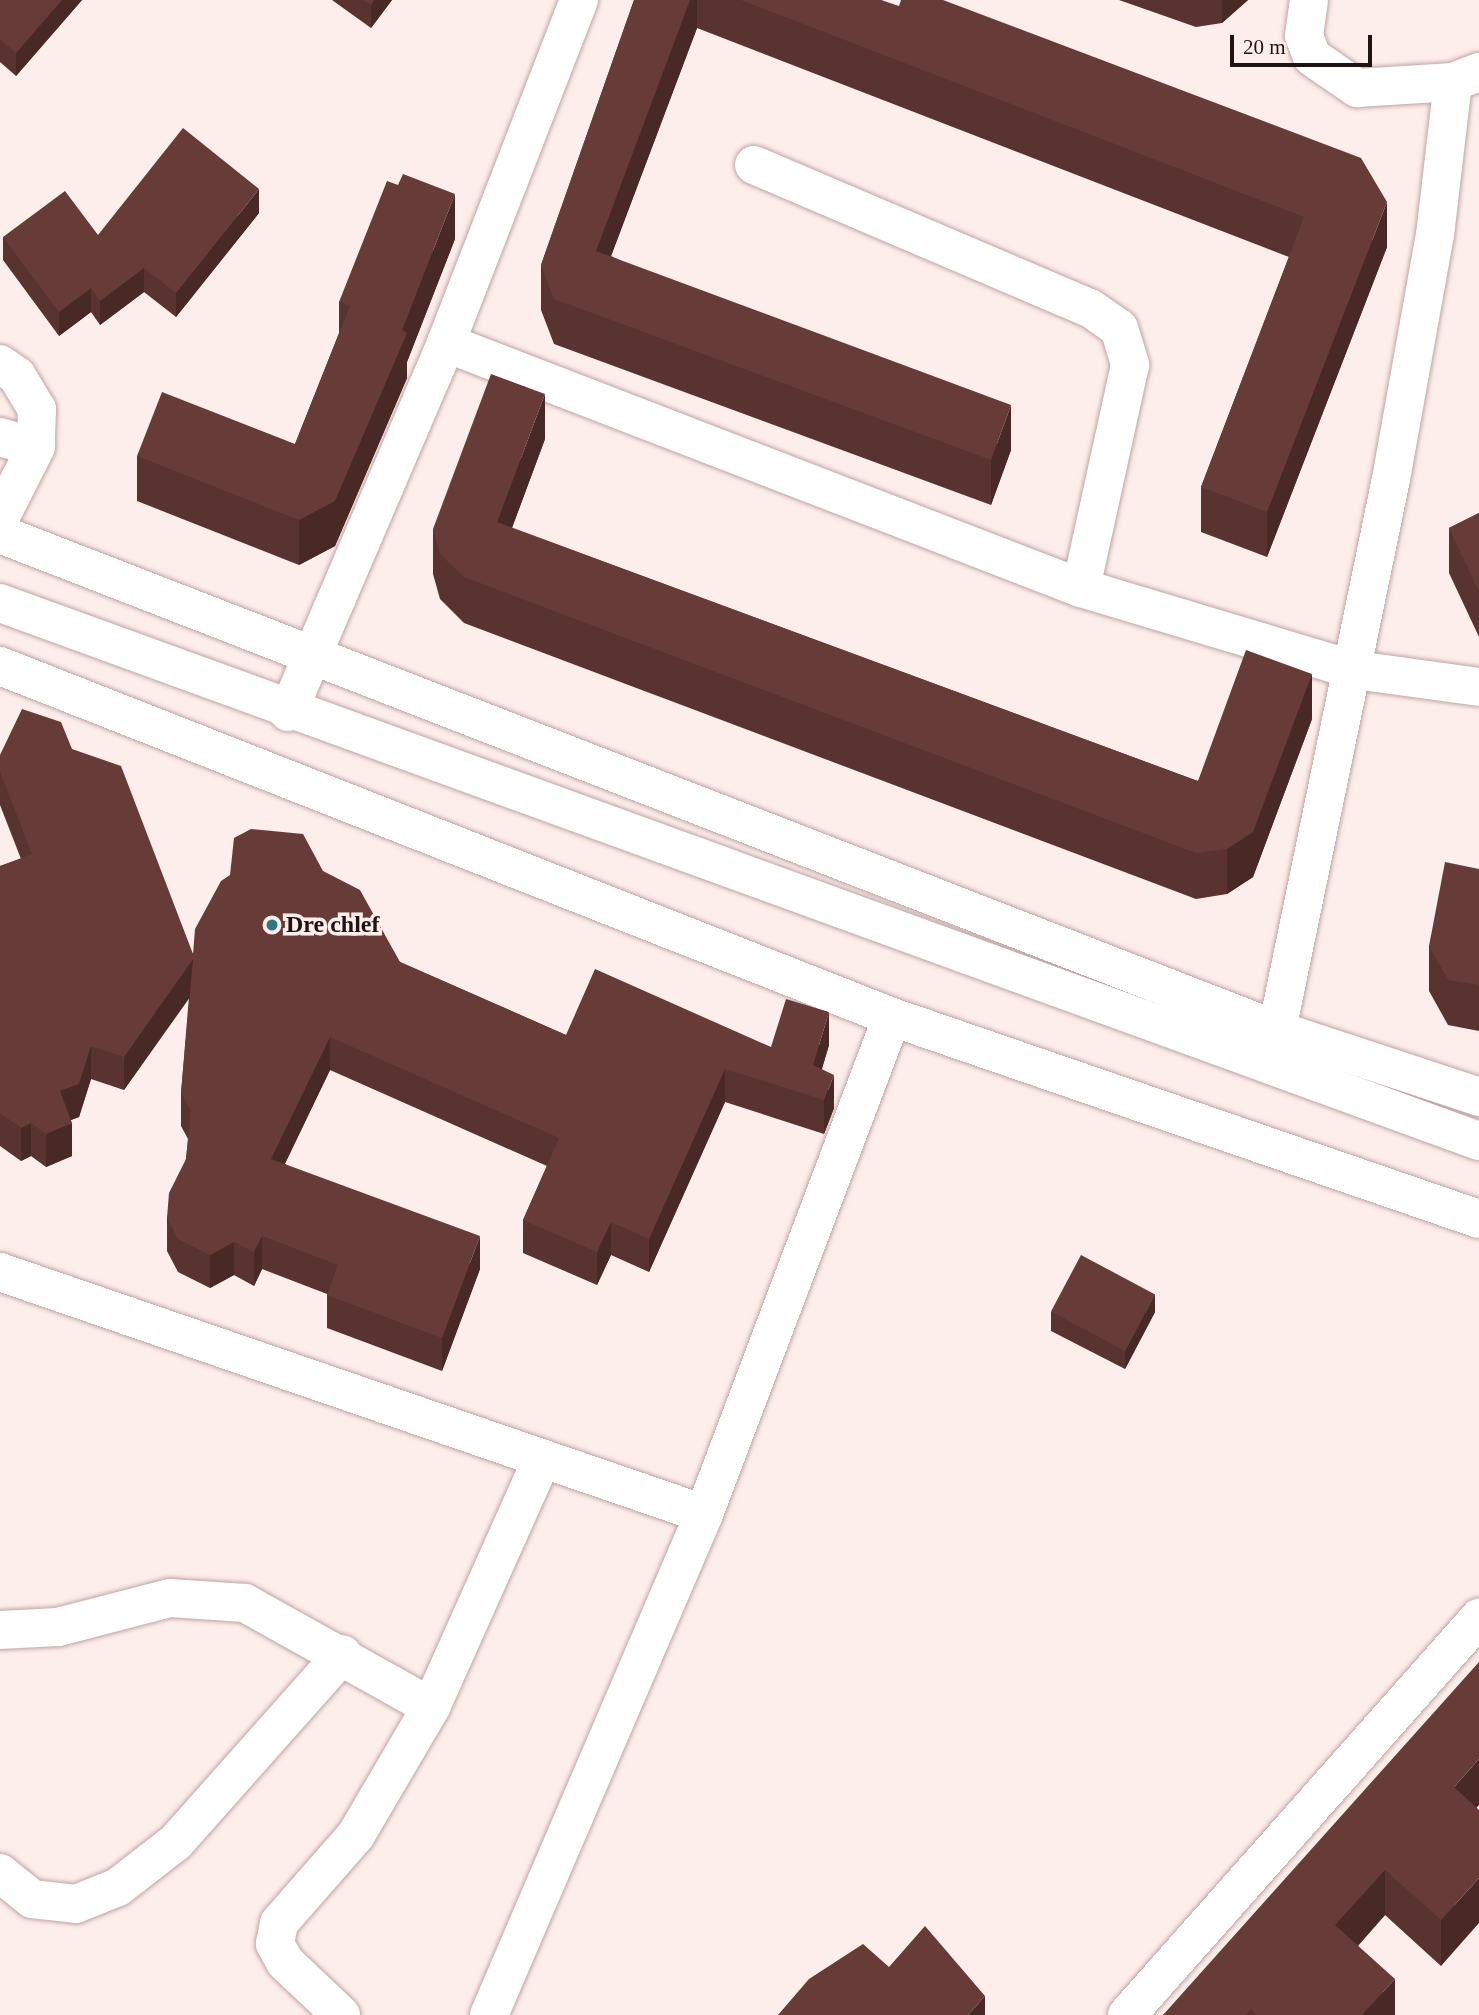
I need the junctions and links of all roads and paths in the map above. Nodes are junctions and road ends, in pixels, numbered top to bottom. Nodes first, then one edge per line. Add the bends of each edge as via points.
1 (579, 0) edge
2 (1309, 0) edge
3 (1466, 77) edge
4 (754, 165) dead end
5 (446, 342) junction
6 (0, 364) edge
7 (18, 442) edge
8 (0, 518) edge
9 (0, 534) edge
10 (1082, 588) junction
11 (0, 603) edge
12 (312, 652) junction
13 (0, 666) edge
14 (1355, 670) junction
15 (1479, 687) edge
16 (288, 712) junction
17 (892, 1017) junction
18 (1278, 1030) junction
19 (1479, 1097) edge
20 (1479, 1141) edge
21 (1479, 1219) edge
22 (0, 1272) edge
23 (541, 1461) junction
24 (704, 1514) junction
25 (1479, 1618) edge
26 (0, 1630) edge
27 (343, 1654) junction
28 (431, 1707) junction
29 (0, 1873) edge
30 (341, 2015) edge
31 (489, 2015) edge
32 (1127, 2015) edge

1 - 5 street
2 - 3 street via 1304,36 1329,74 1357,88
3 - 14 street
4 - 10 street via 1090,308 1119,328 1130,365
5 - 10 street
5 - 12 street
6 - 7 street via 17,376 37,409
7 - 8 street
9 - 12 street
10 - 14 street
11 - 16 street
12 - 16 street
12 - 18 street
13 - 17 street
14 - 15 street
14 - 18 street
16 - 20 street
17 - 21 street
17 - 24 street
18 - 19 street
22 - 23 street
23 - 24 street
23 - 28 street
24 - 31 street
25 - 32 street
26 - 27 street via 58,1627 170,1598 245,1603
27 - 28 street
27 - 29 street via 176,1842 118,1887 76,1904 32,1899
28 - 30 street via 356,1835 279,1923 275,1944 285,1962

